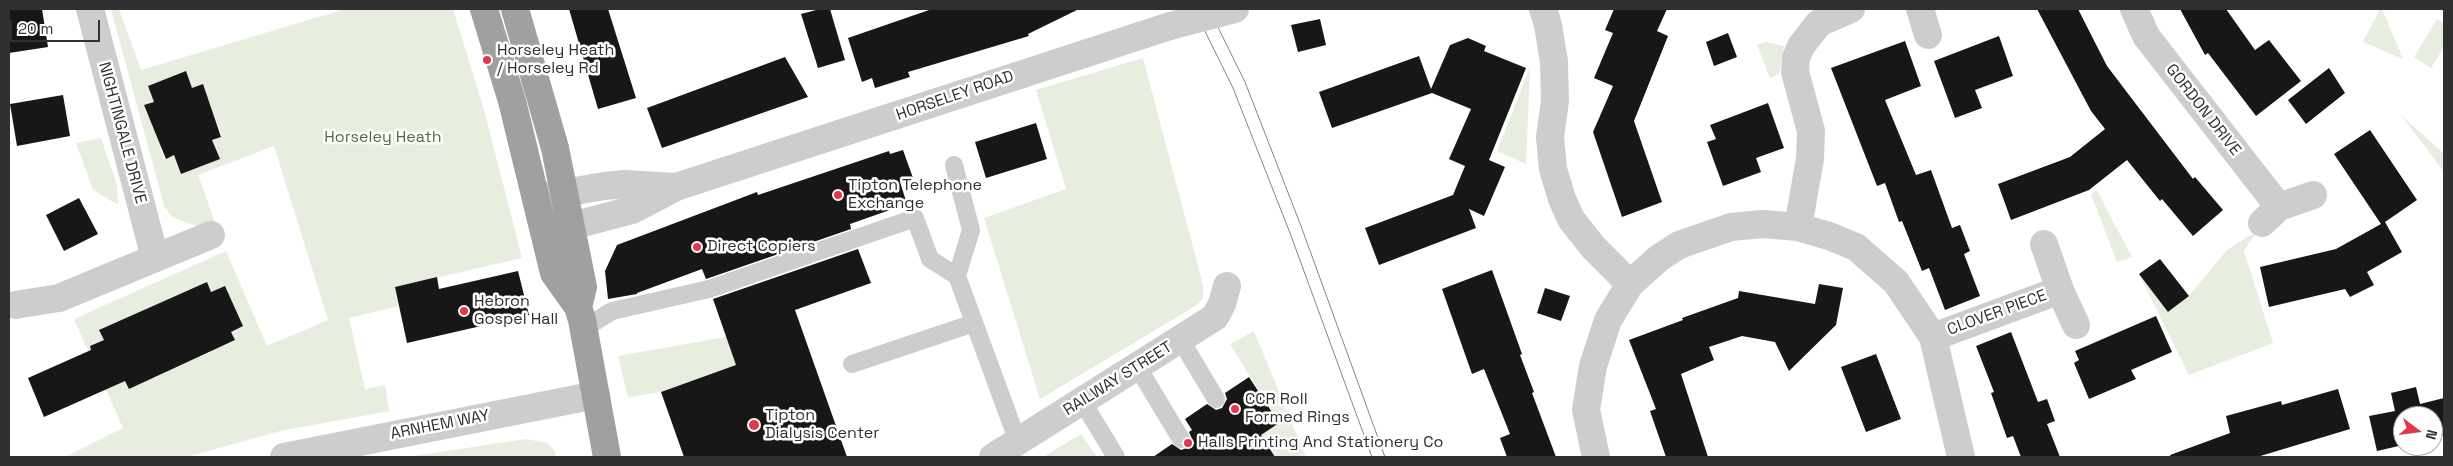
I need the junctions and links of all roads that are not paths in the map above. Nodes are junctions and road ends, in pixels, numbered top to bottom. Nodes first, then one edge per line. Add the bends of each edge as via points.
1 (90, 9) edge
2 (484, 9) edge
3 (515, 9) edge
4 (1235, 9) edge
5 (1543, 9) edge
6 (1851, 9) edge
7 (1920, 9) edge
8 (2134, 9) edge
9 (1928, 36) dead end
10 (954, 165) dead end
11 (676, 187) junction
12 (563, 192) junction
13 (2314, 195) dead end
14 (536, 198) junction
15 (571, 227) junction
16 (1798, 227) junction
17 (544, 233) junction
18 (211, 235) dead end
19 (2044, 244) dead end
20 (154, 258) junction
21 (957, 276) junction
22 (1630, 284) junction
23 (1227, 286) dead end
24 (2060, 290) junction
25 (15, 305) dead end
26 (580, 318) junction
27 (974, 322) junction
28 (2076, 325) dead end
29 (1934, 337) junction
30 (1180, 339) junction
31 (852, 364) dead end
32 (1137, 366) junction
33 (596, 395) junction
34 (1216, 399) dead end
35 (1082, 401) junction
36 (1180, 439) dead end
37 (1018, 442) junction
38 (284, 457) edge
39 (607, 457) edge
40 (993, 457) edge
41 (1116, 457) edge
42 (1596, 457) edge
43 (1961, 457) edge

1 - 20 street, NIGHTINGALE DRIVE
2 - 14 highway via 512,101
3 - 12 highway via 548,120
4 - 11 street, HORSELEY ROAD, bridge via 1170,26
5 - 22 street via 1554,62 1555,101 1550,137 1552,169 1571,219 1593,247
6 - 16 street via 1819,24 1801,46 1796,58 1795,72 1811,131 1810,158
7 - 9 street
8 - 13 street, GORDON DRIVE via 2146,36 2270,215
10 - 21 lane via 971,230
11 - 12 street, HORSELEY ROAD via 624,184
11 - 15 street, HORSELEY ROAD via 642,206
12 - 14 street, HORSELEY ROAD
12 - 15 highway
14 - 17 highway
15 - 17 street, HORSELEY ROAD
15 - 26 highway via 583,287
16 - 22 street via 1763,224 1731,227 1706,234 1659,258
16 - 29 street via 1856,247 1896,282
17 - 26 highway via 554,273
18 - 20 street
19 - 24 street, CLOVER PIECE
20 - 25 street via 59,298
21 - 26 lane via 930,259 915,218 710,289
21 - 27 lane
22 - 42 street via 1608,320 1593,366 1586,410
23 - 30 street, RAILWAY STREET via 1215,317
24 - 28 street, CLOVER PIECE
24 - 29 street, CLOVER PIECE
26 - 33 highway
27 - 31 lane
27 - 37 lane
29 - 43 street
30 - 32 street, RAILWAY STREET
30 - 34 lane
32 - 35 street, RAILWAY STREET
32 - 36 lane
33 - 38 street, ARNHEM WAY
33 - 39 highway
35 - 37 street, RAILWAY STREET
35 - 41 lane
37 - 40 street, RAILWAY STREET

